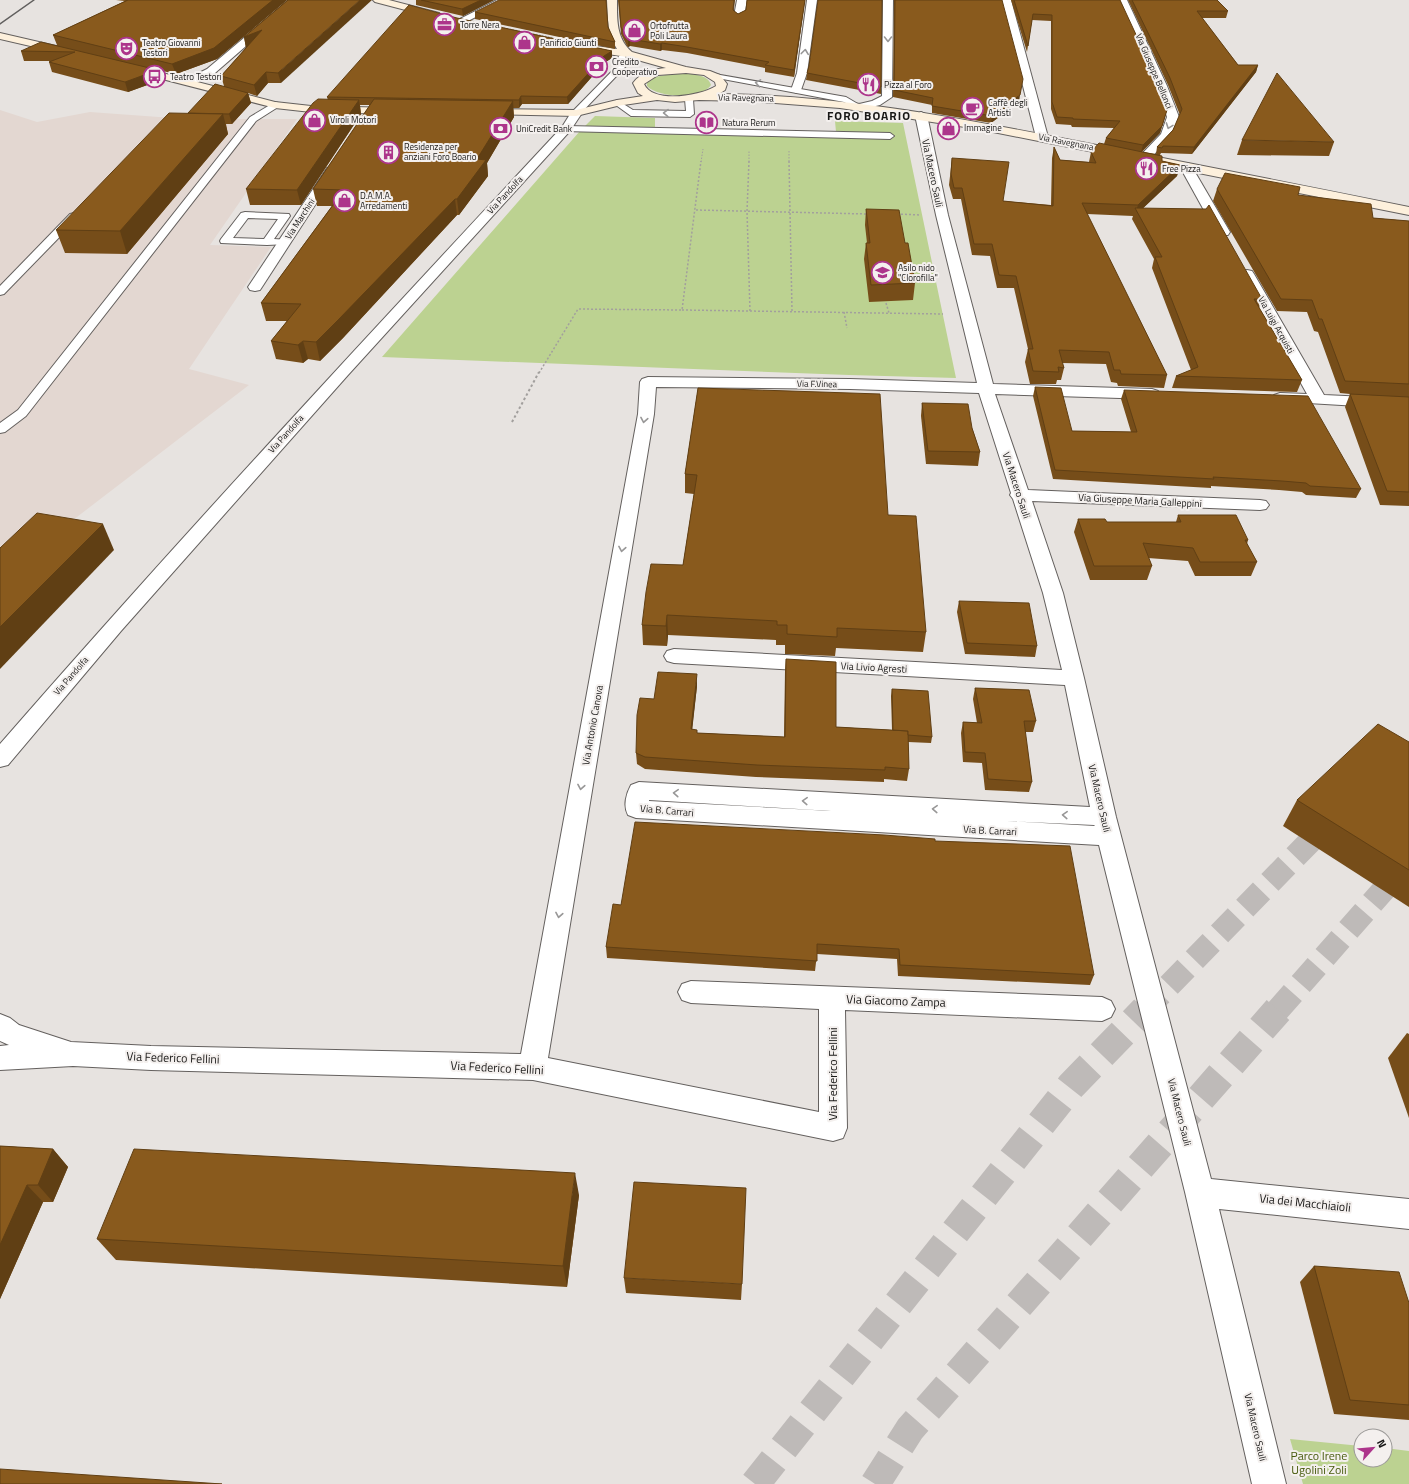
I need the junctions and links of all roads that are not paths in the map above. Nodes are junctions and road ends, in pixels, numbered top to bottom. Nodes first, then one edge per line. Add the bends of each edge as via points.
1 (294, 0) edge
2 (378, 0) edge
3 (504, 0) edge
4 (612, 0) edge
5 (742, 0) edge
6 (812, 0) edge
7 (888, 0) edge
8 (1006, 0) edge
9 (1122, 0) edge
10 (739, 16) edge
11 (453, 19) junction
12 (476, 24) edge
13 (613, 29) junction
14 (0, 36) edge
15 (576, 45) edge
16 (591, 48) junction
17 (74, 54) edge
18 (625, 56) junction
19 (120, 65) edge
20 (686, 70) junction
21 (653, 74) junction
22 (712, 75) junction
23 (189, 82) junction
24 (722, 84) junction
25 (794, 94) junction
26 (658, 97) junction
27 (702, 97) junction
28 (689, 99) junction
29 (617, 103) junction
30 (275, 105) junction
31 (859, 107) junction
32 (372, 110) junction
33 (408, 111) edge
34 (475, 112) edge
35 (576, 113) junction
36 (921, 115) junction
37 (363, 124) edge
38 (230, 129) edge
39 (244, 129) junction
40 (566, 129) junction
41 (890, 136) dead end
42 (1042, 138) junction
43 (1144, 158) junction
44 (337, 163) edge
45 (1186, 167) junction
46 (82, 208) edge
47 (1409, 211) edge
48 (267, 242) junction
49 (284, 242) junction
50 (1229, 242) edge
51 (1240, 262) edge
52 (255, 287) dead end
53 (0, 292) edge
54 (648, 382) joint
55 (986, 390) junction
56 (1168, 395) edge
57 (1262, 398) edge
58 (1318, 399) junction
59 (1409, 404) edge
60 (0, 429) edge
61 (1020, 495) junction
62 (1260, 506) dead end
63 (674, 656) dead end
64 (1074, 678) junction
65 (0, 759) edge
66 (1106, 826) junction
67 (691, 992) dead end
68 (832, 998) junction
69 (1102, 1009) dead end
70 (0, 1026) edge
71 (73, 1054) junction
72 (0, 1058) edge
73 (533, 1067) junction
74 (1200, 1192) junction
75 (1409, 1214) edge
76 (1269, 1484) edge

1 - 23 street via 211,71
2 - 11 main road
3 - 11 street
4 - 13 main road
5 - 10 street
25 -> 6 street via 802,74
7 -> 31 street via 887,97
8 - 42 street
9 -> 43 street, Via Giuseppe Bellonci via 1162,86 1173,117 1166,135
11 - 12 main road
13 - 16 main road via 603,41
13 - 18 main road via 616,42
14 - 17 main road
15 - 16 main road
16 - 18 main road
18 - 20 main road
18 - 21 main road via 645,66
18 - 35 lane via 624,63
19 - 23 main road
20 - 21 main road
20 - 22 main road
21 - 26 main road via 641,79 638,86 645,93
22 - 24 main road
25 -> 22 lane
23 - 30 main road
24 - 25 main road, Via Ravegnana
24 - 27 main road via 717,92
25 - 27 main road, Via Ravegnana
25 - 31 main road, Via Ravegnana
26 - 28 main road
26 - 29 main road
27 - 28 main road
28 -> 29 lane via 690,114 631,113
29 - 35 main road
30 - 32 main road via 310,109
30 - 39 lane via 253,119
31 - 36 main road, Via Ravegnana
32 - 33 main road
32 - 37 street
34 - 35 main road
35 - 40 street, Via Pandolfa
36 - 42 main road, Via Ravegnana
36 - 55 street, Via Macero Sauli via 942,215
38 - 39 lane
39 - 60 lane via 22,413
40 - 41 lane
40 - 65 street, Via Pandolfa via 331,384 114,626
42 - 43 main road, Via Ravegnana
43 - 45 main road, Via Ravegnana
44 - 49 street, Via Marchini
45 - 47 main road, Via Ravegnana
45 - 50 street
46 - 53 lane
48 - 48 lane via 253,242 225,241 245,215 285,216
48 - 49 lane
49 - 52 street, Via Marchini
51 - 58 street, Via Luigi Acquisti
54 - 55 street, Via F.Vinea via 850,384
54 -> 73 street, Via Antonio Canova via 644,422
55 - 56 street, Via F.Vinea
55 - 61 street, Via Macero Sauli
57 - 58 street
58 - 59 street
61 - 62 street, Via Giuseppe Maria Galleppini
61 - 64 street, Via Macero Sauli via 1053,593
63 - 64 street, Via Livio Agresti
64 - 66 street, Via Macero Sauli
66 -> 66 street, Via B. Carrari via 939,809 639,791 636,809
66 - 74 street, Via Macero Sauli
67 - 68 street, Via Giacomo Zampa
68 - 69 street, Via Giacomo Zampa
68 - 73 street, Via Federico Fellini via 833,1128
70 - 71 street, Via Federico Fellini via 11,1034
71 - 72 street, Via Federico Fellini
71 - 73 street, Via Federico Fellini
74 - 75 street, Via dei Macchiaioli
74 - 76 street, Via Macero Sauli

